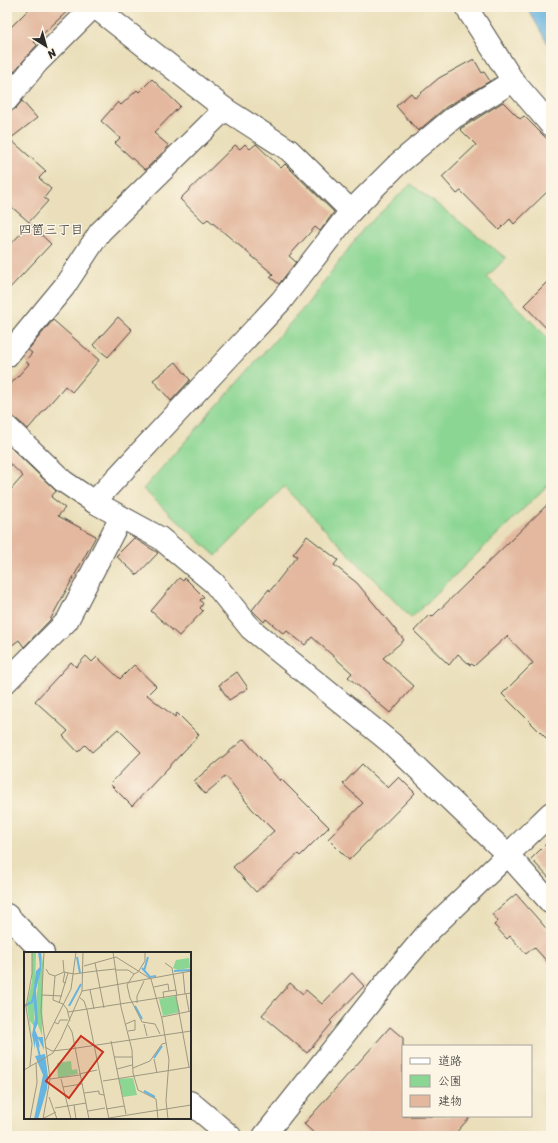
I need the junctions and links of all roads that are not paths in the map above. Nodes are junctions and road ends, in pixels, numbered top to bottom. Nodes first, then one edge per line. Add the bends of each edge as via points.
1 (94, 7) edge
2 (466, 7) edge
3 (513, 81) junction
4 (7, 100) edge
5 (225, 109) junction
6 (551, 124) edge
7 (351, 211) junction
8 (7, 356) edge
9 (7, 427) edge
10 (94, 502) junction
11 (121, 517) junction
12 (7, 681) edge
13 (551, 813) edge
14 (508, 855) junction
15 (551, 903) edge
16 (7, 915) edge
17 (42, 952) edge
18 (191, 1103) edge
19 (230, 1136) edge
20 (264, 1136) edge

1 - 4 street via 37,63
1 - 5 street
2 - 3 street
3 - 6 street
3 - 7 street via 453,118 398,164
5 - 7 street via 289,150
5 - 8 street via 100,232 64,287
7 - 10 street via 281,301
9 - 10 street via 63,481
10 - 11 street
11 - 12 street via 67,621
11 - 14 street via 160,538 214,582 251,629 391,744
13 - 14 street
14 - 15 street
14 - 20 street via 430,930
16 - 17 street
18 - 19 street

